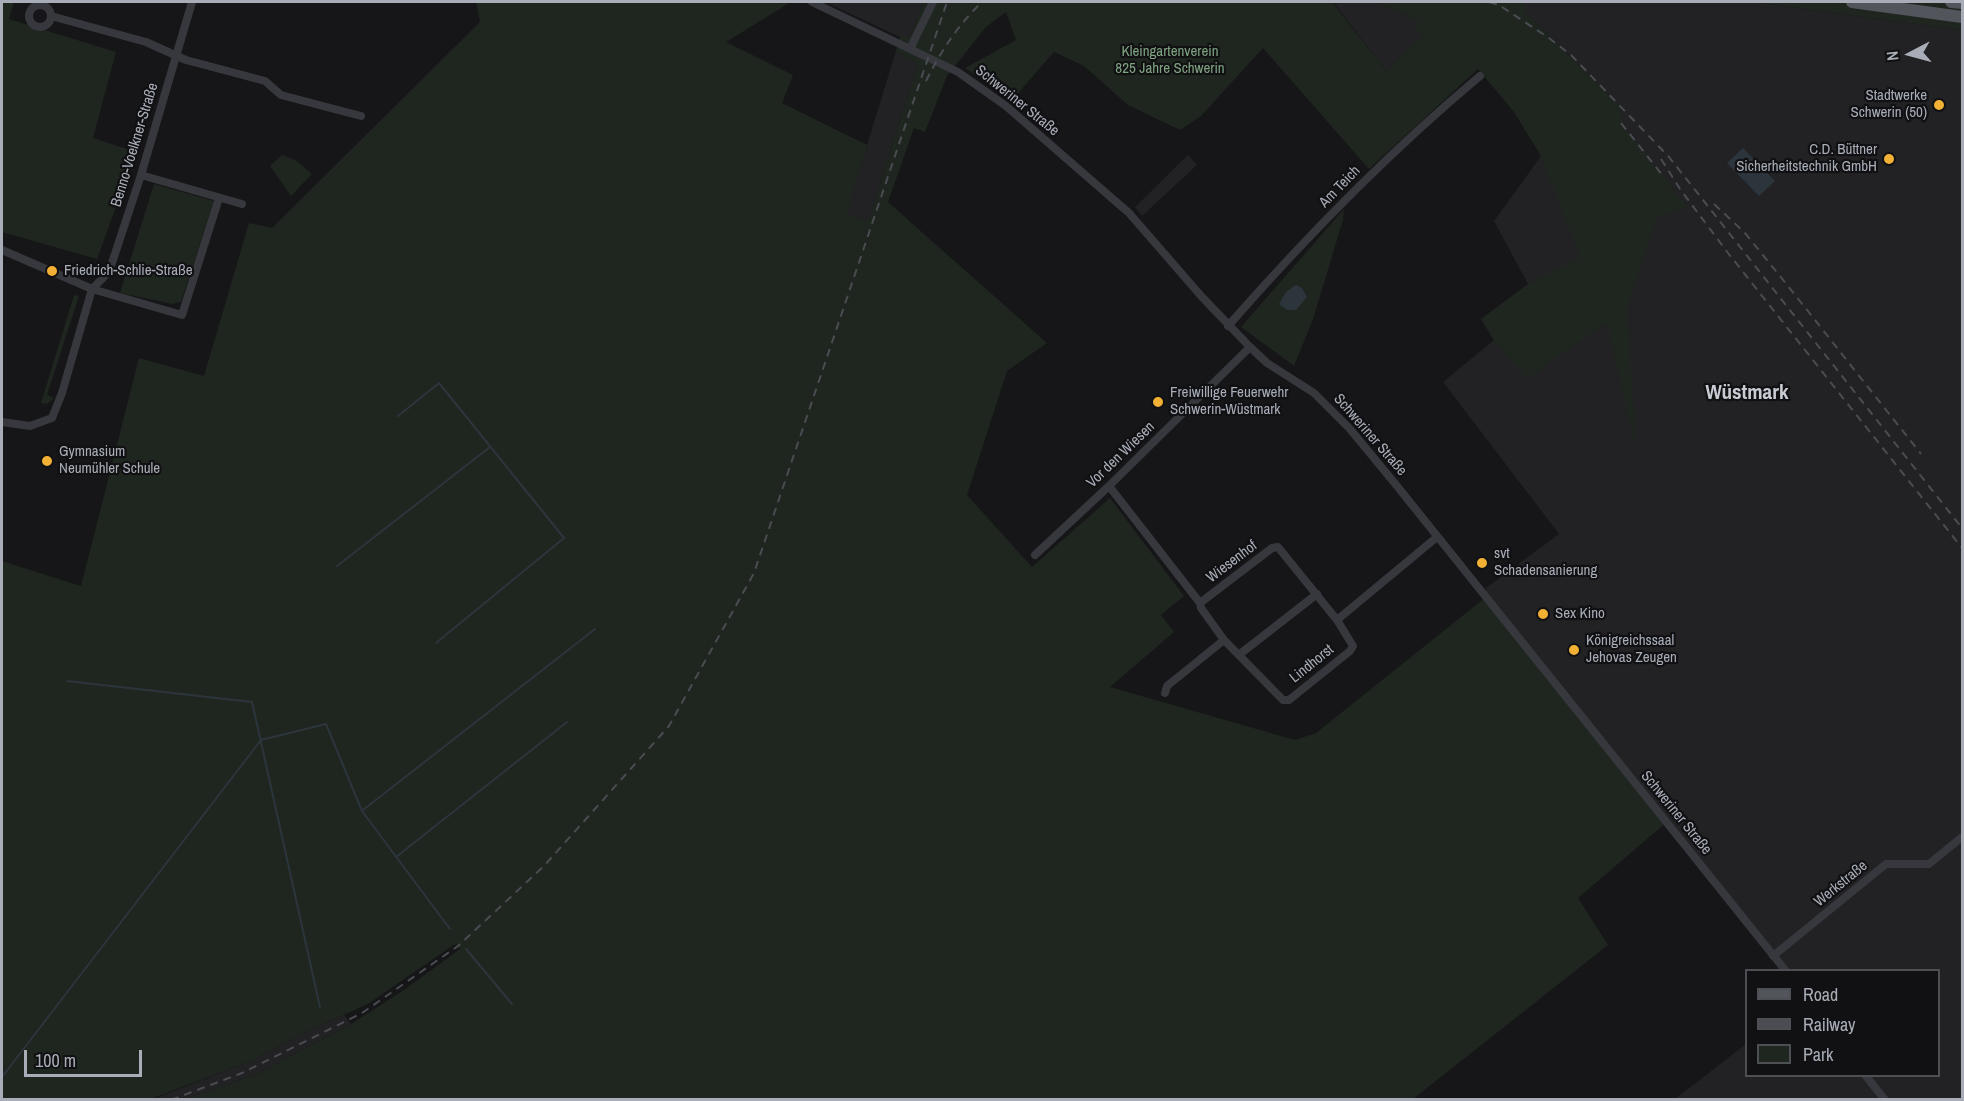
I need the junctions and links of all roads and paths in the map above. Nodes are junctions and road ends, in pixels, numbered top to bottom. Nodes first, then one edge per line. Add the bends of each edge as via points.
1 (192, 2) edge
2 (812, 2) edge
3 (933, 2) edge
4 (1852, 2) edge
5 (1951, 2) edge
6 (1962, 3) edge
7 (51, 16) dead end
8 (1962, 17) edge
9 (910, 49) junction
10 (176, 55) junction
11 (1480, 76) dead end
12 (361, 116) dead end
13 (141, 175) junction
14 (219, 198) junction
15 (242, 204) dead end
16 (2, 250) edge
17 (92, 289) junction
18 (1228, 326) junction
19 (1250, 347) junction
20 (2, 422) edge
21 (1109, 486) junction
22 (1437, 537) junction
23 (1035, 555) dead end
24 (1317, 594) junction
25 (1200, 603) junction
26 (1337, 620) junction
27 (1224, 640) junction
28 (1240, 654) junction
29 (1165, 693) dead end
30 (1962, 837) edge
31 (1773, 956) junction
32 (1784, 969) edge
33 (1867, 1077) edge
34 (1885, 1100) edge

1 - 10 street, Benno-Voelkner-Straße
2 - 9 street, Schweriner Straße
3 - 9 street
4 - 8 main road
5 - 6 main road
7 - 10 street via 146,42
9 - 18 street, Schweriner Straße via 958,72 1014,113 1129,213
10 - 12 street via 265,81 282,95
10 - 13 street, Benno-Voelkner-Straße
11 - 18 street, Am Teich via 1360,184
13 - 14 street
13 - 17 street, Benno-Voelkner-Straße via 109,273
14 - 15 street
14 - 17 street via 182,315
16 - 17 street
17 - 20 street via 52,418 30,426
18 - 19 street, Schweriner Straße
19 - 21 street, Vor den Wiesen
19 - 22 street, Schweriner Straße via 1267,363 1314,393 1350,429
21 - 23 street, Vor den Wiesen
21 - 25 street, Wiesenhof
22 - 26 street
22 - 31 street, Schweriner Straße
24 - 25 street, Wiesenhof via 1278,546
24 - 26 street, Wiesenhof
24 - 28 street
25 - 27 street, Lindhorst
26 - 28 street, Lindhorst via 1353,646 1350,651 1289,700 1277,696
27 - 28 street, Lindhorst
27 - 29 street via 1167,686
30 - 31 street, Werkstraße via 1929,864 1886,864
31 - 32 street, Schweriner Straße
33 - 34 street

